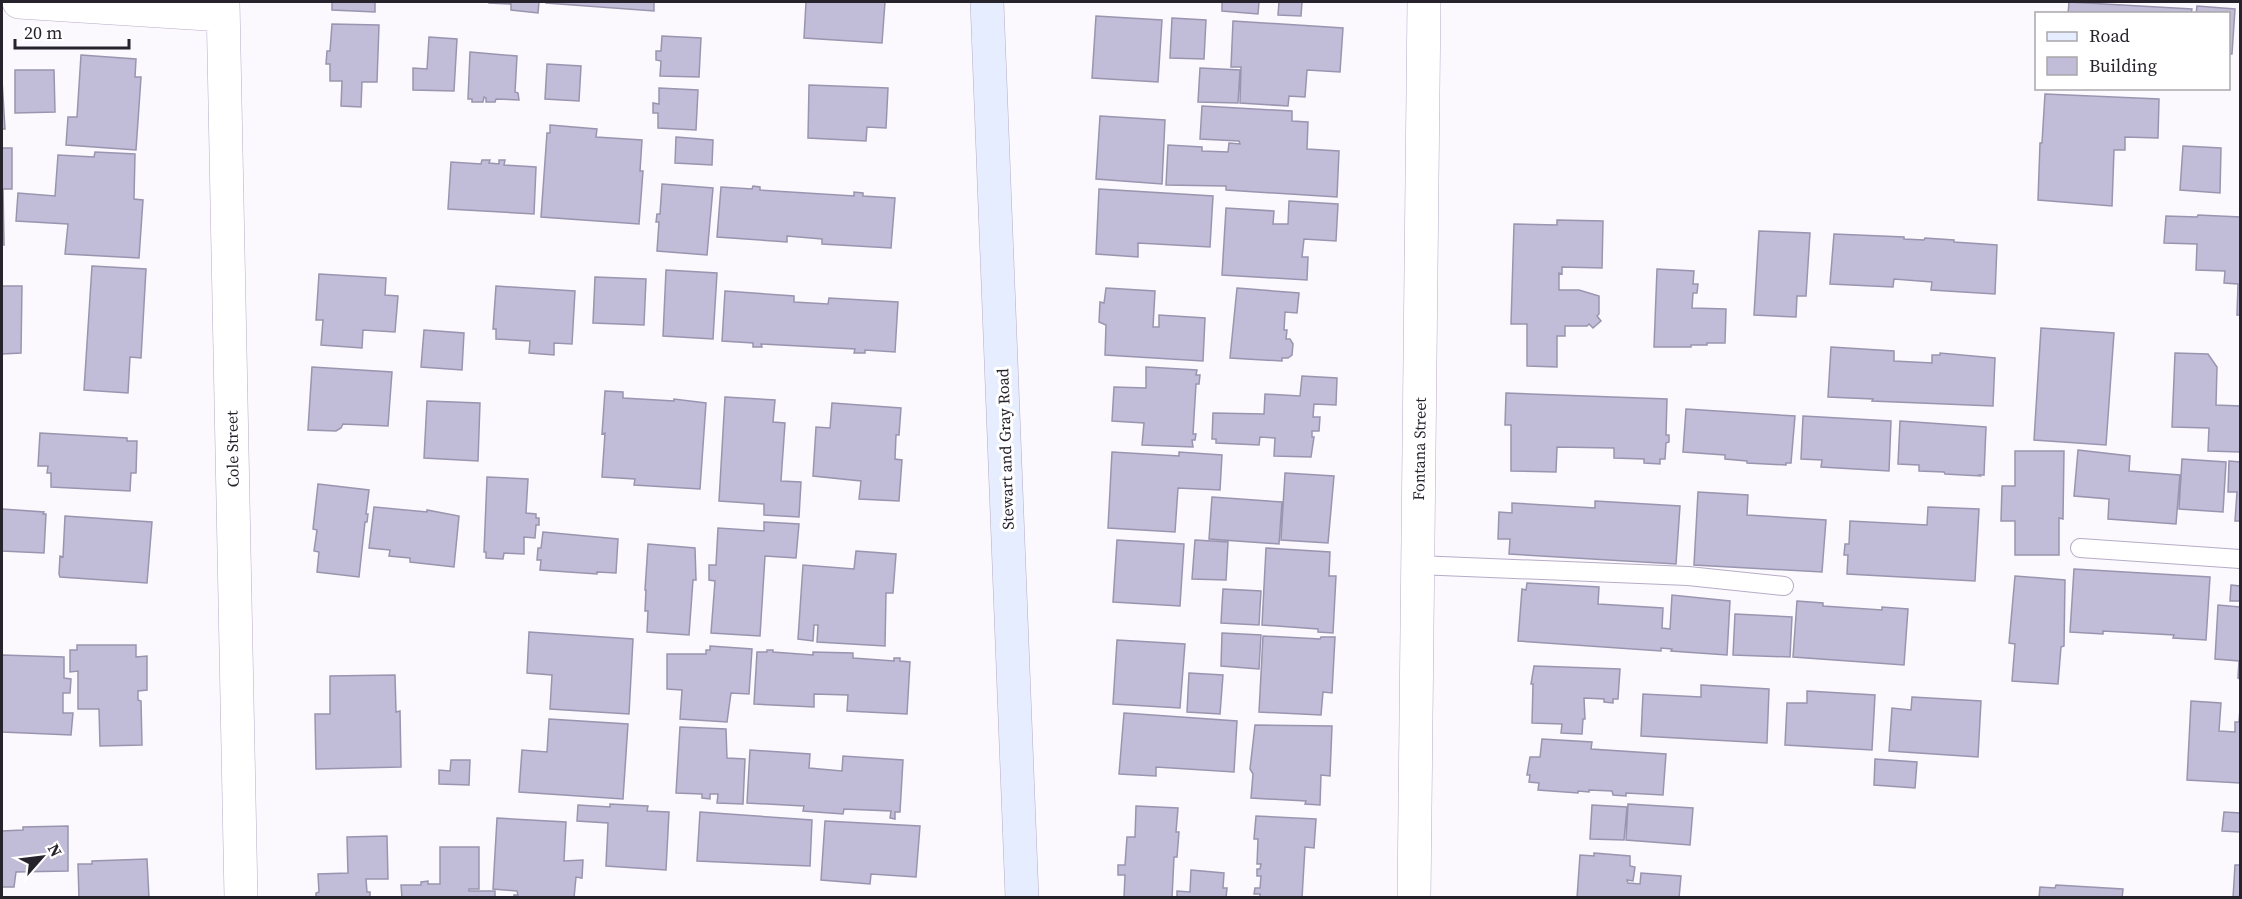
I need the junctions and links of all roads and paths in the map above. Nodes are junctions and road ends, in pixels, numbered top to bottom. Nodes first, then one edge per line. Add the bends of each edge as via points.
1 (19, 2) edge
2 (987, 2) edge
3 (1424, 2) edge
4 (223, 8) edge
5 (2080, 548) dead end
6 (2241, 560) edge
7 (1418, 565) junction
8 (1784, 585) dead end
9 (240, 897) edge
10 (1022, 897) edge
11 (1414, 897) edge

1 - 4 street
2 - 10 main road, Stewart and Gray Road
3 - 7 street, Fontana Street
4 - 9 street, Cole Street
5 - 6 lane
7 - 8 lane via 1688,576
7 - 11 street, Fontana Street

